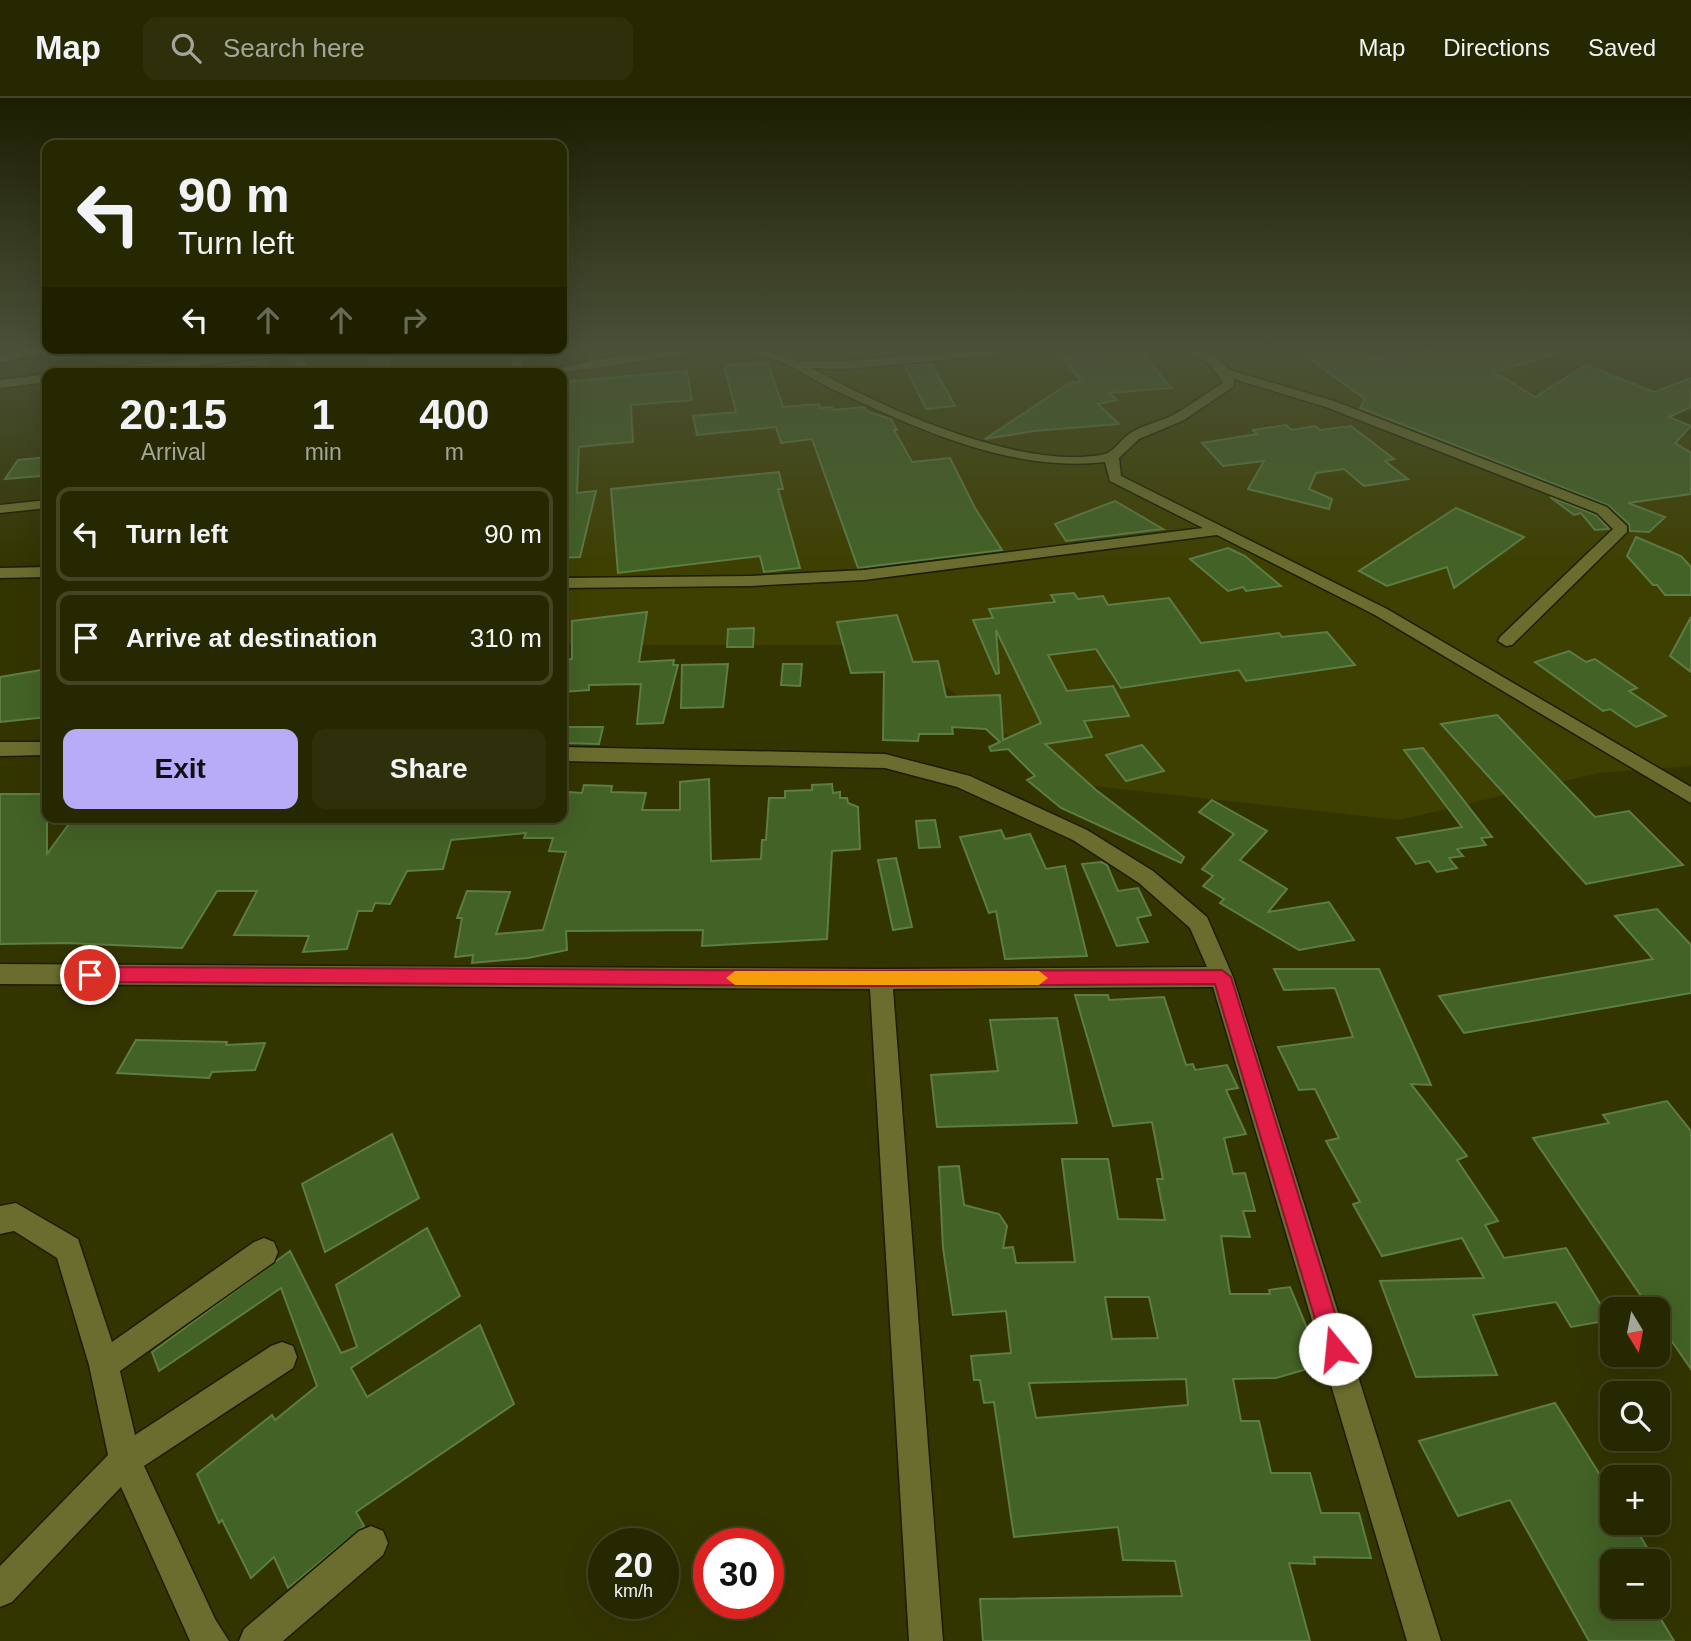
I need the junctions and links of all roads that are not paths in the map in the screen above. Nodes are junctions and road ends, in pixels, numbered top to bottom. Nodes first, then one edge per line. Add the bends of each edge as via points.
1 (918, 420) edge
2 (1172, 420) edge
3 (1371, 420) edge
4 (1112, 457) junction
5 (1061, 461) junction
6 (1115, 478) junction
7 (42, 505) edge
8 (0, 509) edge
9 (1223, 530) junction
10 (42, 572) edge
11 (0, 573) edge
12 (567, 583) edge
13 (1506, 641) dead end
14 (0, 749) edge
15 (42, 749) edge
16 (567, 754) edge
17 (1691, 796) edge
18 (0, 974) edge
19 (1222, 977) junction
20 (881, 979) junction
21 (0, 1220) edge
22 (264, 1252) dead end
23 (282, 1357) dead end
24 (104, 1365) junction
25 (125, 1460) junction
26 (371, 1543) dead end
27 (0, 1590) edge
28 (212, 1641) edge
29 (256, 1641) edge
30 (926, 1641) edge
31 (1424, 1641) edge

1 - 5 street via 994,447
2 - 4 street via 1134,436
3 - 13 street via 1602,510 1622,529
4 - 5 street
4 - 6 street
5 - 6 street
6 - 9 street
7 - 8 street
9 - 12 street via 863,575 758,582
9 - 17 street via 1381,612
10 - 11 street
14 - 15 street
16 - 19 street via 885,761 963,781 1080,835 1146,877 1199,923
18 - 20 street
19 - 20 street
19 - 31 street
20 - 30 street
21 - 24 street via 16,1217 68,1249
22 - 24 street
23 - 25 street
24 - 25 street
25 - 27 street
25 - 28 street via 203,1631
26 - 29 street

